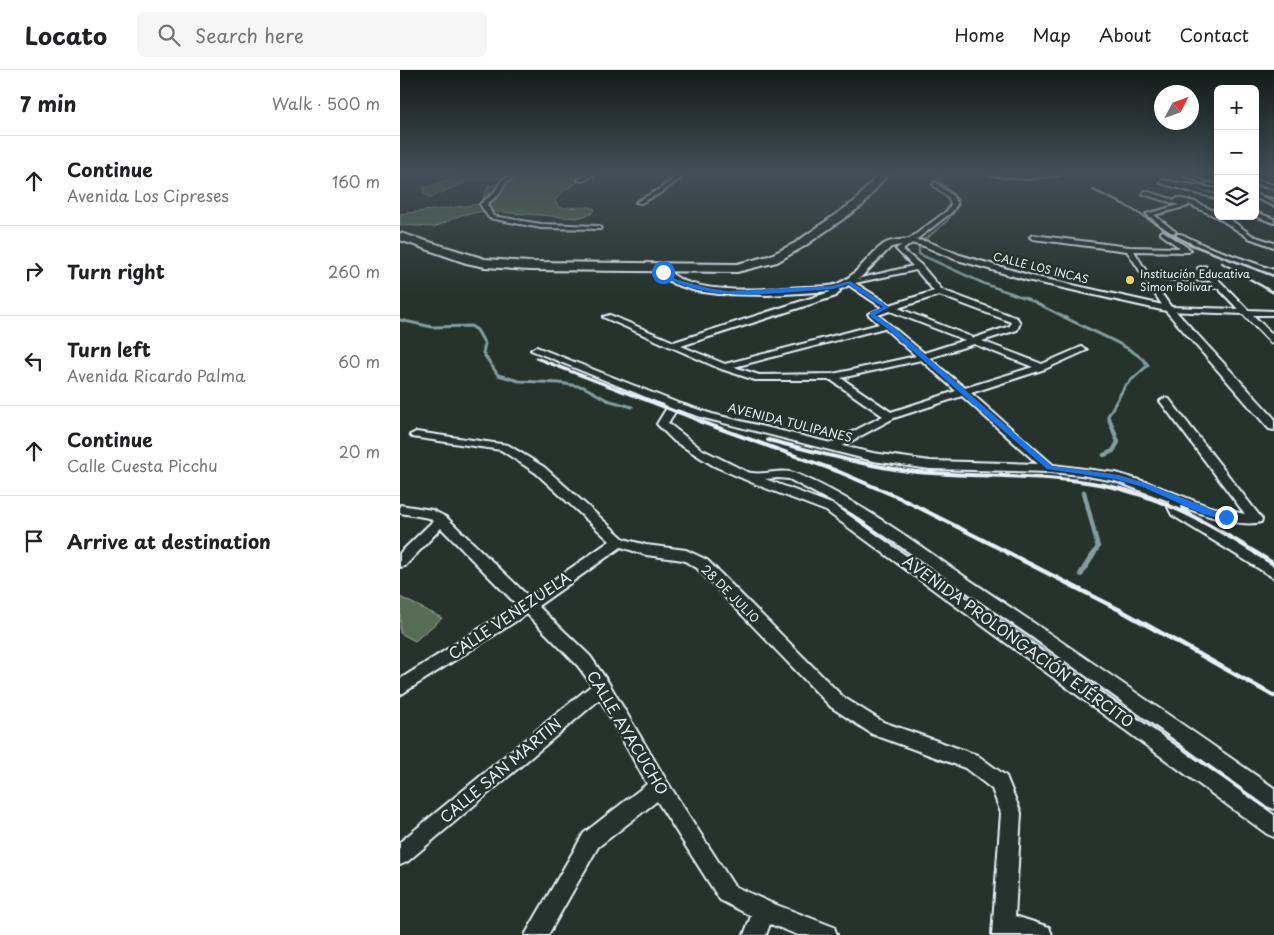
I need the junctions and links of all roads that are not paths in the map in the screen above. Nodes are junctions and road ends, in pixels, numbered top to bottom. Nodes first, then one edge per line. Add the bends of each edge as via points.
1 (489, 212) edge
2 (846, 212) edge
3 (948, 212) edge
4 (1155, 212) edge
5 (1259, 215) edge
6 (1225, 220) edge
7 (1274, 221) edge
8 (598, 228) dead end
9 (1174, 232) junction
10 (400, 236) edge
11 (1033, 237) dead end
12 (910, 241) junction
13 (1274, 245) edge
14 (1130, 250) junction
15 (662, 267) junction
16 (918, 267) junction
17 (1202, 268) dead end
18 (1274, 273) edge
19 (848, 282) junction
20 (1150, 283) junction
21 (1220, 286) junction
22 (833, 288) junction
23 (939, 292) junction
24 (887, 307) junction
25 (1169, 309) junction
26 (1246, 313) junction
27 (1274, 313) edge
28 (607, 317) dead end
29 (885, 325) junction
30 (973, 341) junction
31 (1274, 341) edge
32 (674, 345) junction
33 (536, 350) dead end
34 (1082, 350) dead end
35 (922, 357) junction
36 (724, 367) junction
37 (1042, 367) junction
38 (833, 377) junction
39 (963, 394) junction
40 (1165, 401) dead end
41 (674, 405) junction
42 (890, 416) junction
43 (1274, 426) edge
44 (416, 434) dead end
45 (832, 447) junction
46 (1050, 468) junction
47 (751, 478) junction
48 (1176, 499) junction
49 (400, 509) edge
50 (441, 520) junction
51 (619, 542) junction
52 (400, 562) edge
53 (1274, 573) edge
54 (527, 606) junction
55 (400, 688) edge
56 (602, 688) junction
57 (658, 787) junction
58 (1274, 799) edge
59 (1274, 827) edge
60 (400, 854) edge
61 (764, 911) junction
62 (1004, 929) edge
63 (536, 935) edge
64 (755, 935) edge
65 (826, 935) edge
66 (1040, 935) edge

1 - 8 street via 491,217 542,226
2 - 15 highway via 799,245 754,266
3 - 12 street
4 - 9 street via 1148,214
5 - 7 street
6 - 13 street via 1251,237
9 - 14 street via 1163,233 1188,250
9 - 18 street
10 - 15 highway via 485,262 529,266
11 - 14 street
12 - 16 street via 899,249
12 - 19 street via 888,245
12 - 25 street, CALLE LOS INCAS via 1030,278
14 - 20 street
15 - 22 street via 663,272 674,280 708,290
16 - 19 street
16 - 23 street
17 - 21 street
19 - 22 street
19 - 24 street
20 - 21 street
20 - 25 street
21 - 26 street
22 - 32 street via 836,291 833,294
23 - 24 street
23 - 30 street via 1016,323 1014,328
24 - 29 street via 872,314
24 - 30 street
25 - 26 street
25 - 43 street
26 - 27 street
26 - 31 street
28 - 32 street
29 - 35 street
29 - 36 street
30 - 35 street
30 - 37 street
32 - 36 street
33 - 41 street, AVENIDA TULIPANES
34 - 37 street
35 - 38 street
35 - 39 street
36 - 38 street via 758,378
37 - 39 street
38 - 42 street
39 - 42 street
39 - 46 street
40 - 48 street, AVENIDA TULIPANES via 1256,519 1226,517
41 - 45 street, AVENIDA TULIPANES
41 - 47 street, AVENIDA PROLONGACIÓN EJÉRCITO via 662,424 669,431
42 - 45 street
44 - 51 street, 28 DE JULIO via 504,447 540,470
45 - 46 street, AVENIDA TULIPANES via 930,465
46 - 48 street, AVENIDA TULIPANES via 1116,477
47 - 58 street, AVENIDA PROLONGACIÓN EJÉRCITO via 778,474 792,476 856,510
47 - 59 street, AVENIDA PROLONGACIÓN EJÉRCITO via 830,508
48 - 53 street via 1176,512
49 - 50 street, CALLE AYACUCHO via 432,514
50 - 52 street
50 - 54 street, CALLE AYACUCHO
51 - 54 street, CALLE VENEZUELA
51 - 62 street, 28 DE JULIO via 646,550 686,555 702,564 837,702 878,728 971,761 999,784 1011,813
54 - 55 street, CALLE VENEZUELA
54 - 56 street, CALLE AYACUCHO via 584,661
56 - 57 street, CALLE AYACUCHO
56 - 60 street, CALLE SAN MARTIN
57 - 61 street, CALLE AYACUCHO via 727,894
57 - 63 street via 591,840
61 - 64 street
61 - 65 street, CALLE AYACUCHO
62 - 66 street

